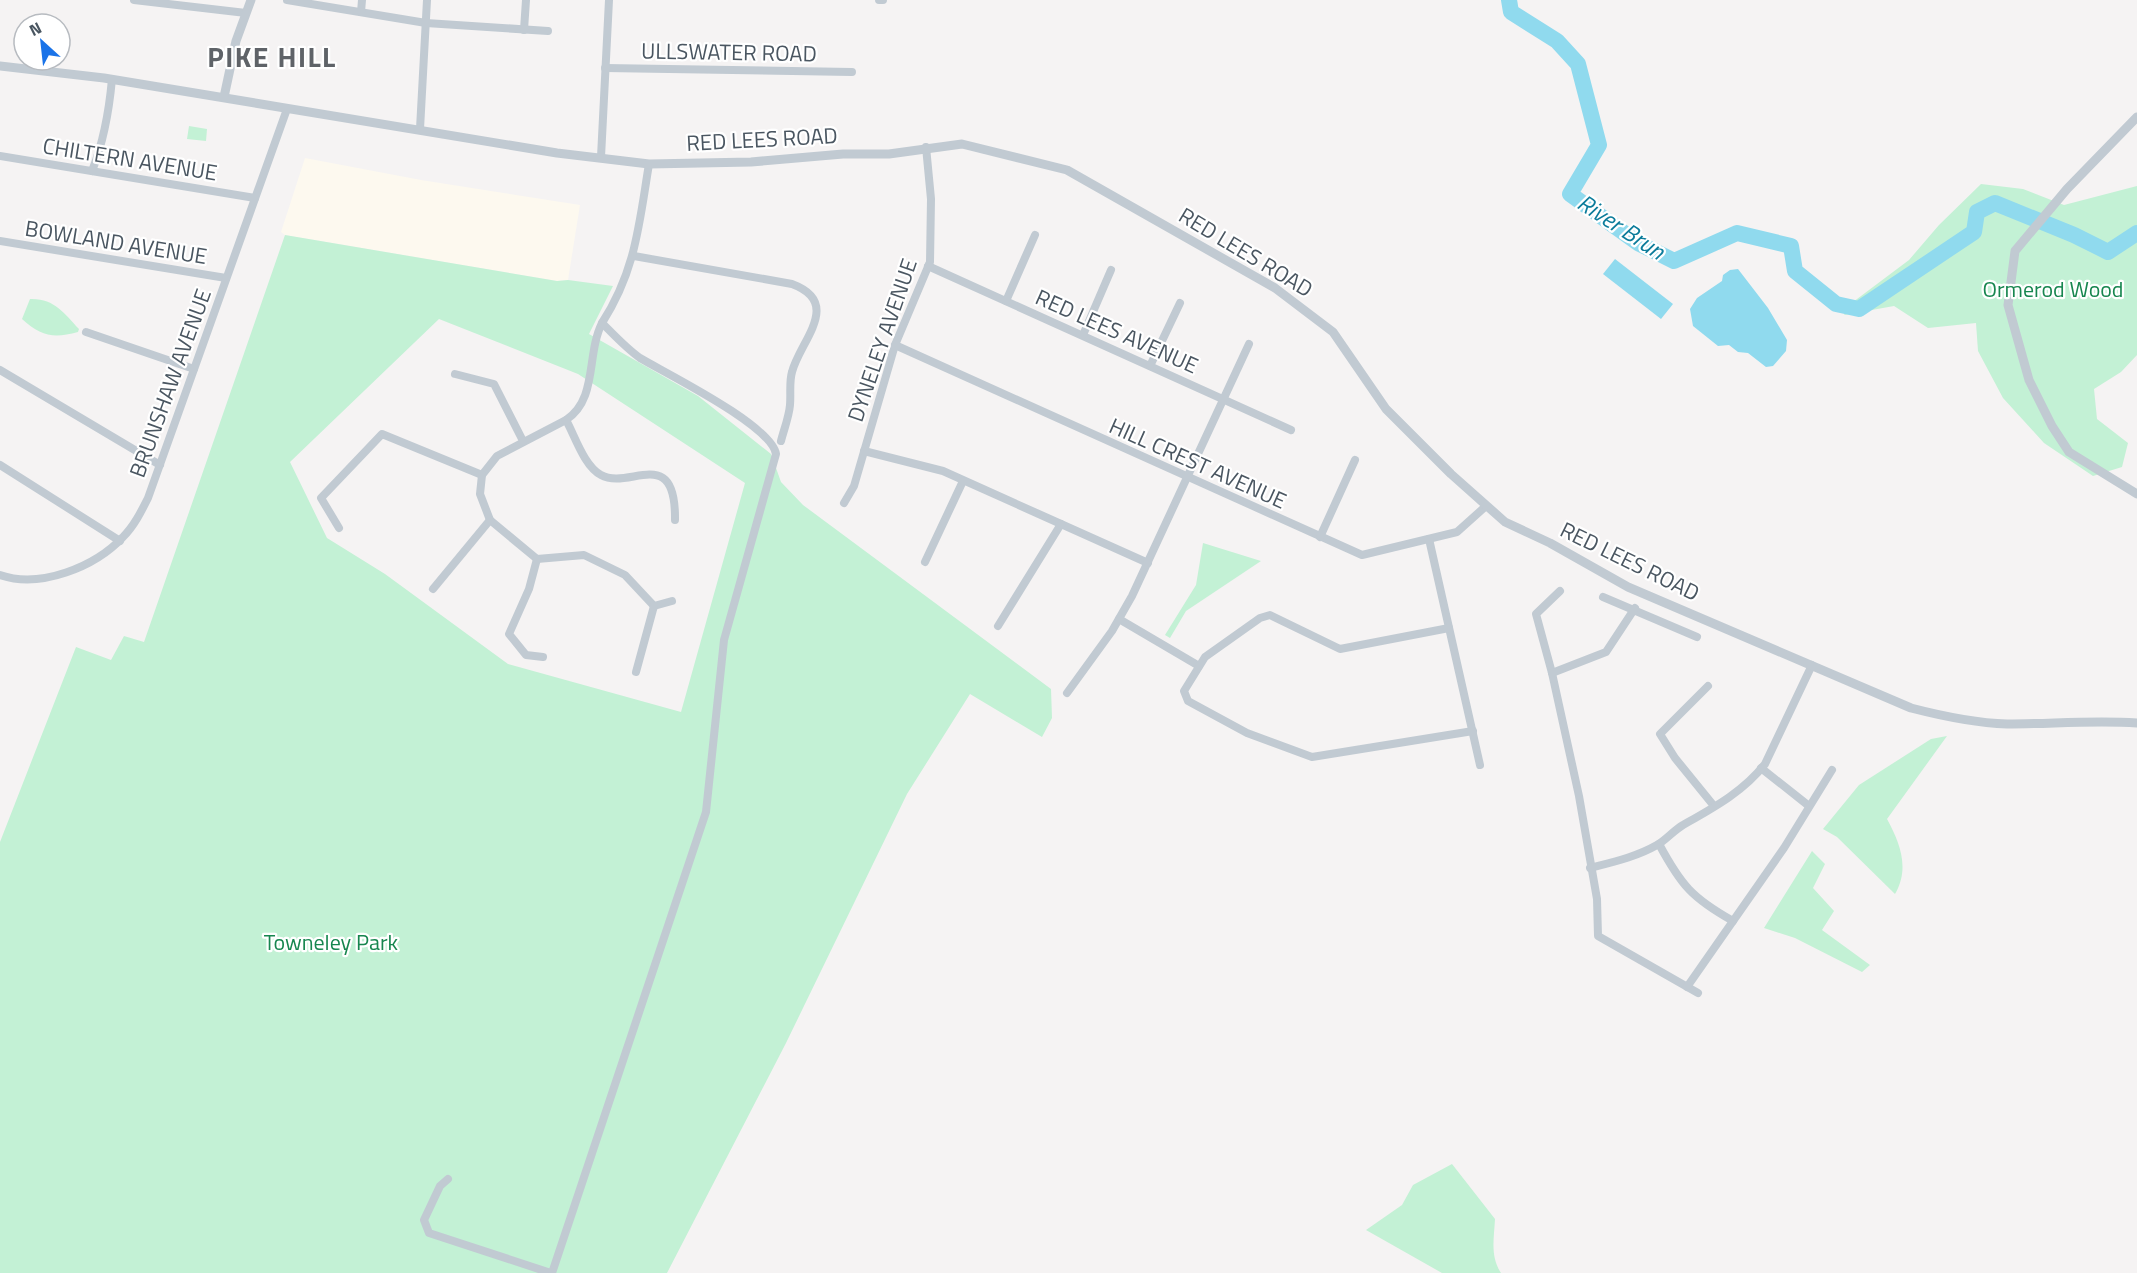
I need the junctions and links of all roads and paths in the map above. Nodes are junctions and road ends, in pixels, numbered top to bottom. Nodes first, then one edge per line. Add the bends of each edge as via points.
1 (134, 0) edge
2 (251, 0) edge
3 (287, 0) edge
4 (362, 0) edge
5 (427, 0) edge
6 (526, 0) edge
7 (609, 0) edge
8 (361, 12) junction
9 (246, 13) junction
10 (426, 23) junction
11 (524, 30) junction
12 (548, 31) dead end
13 (0, 66) edge
14 (605, 68) junction
15 (852, 72) dead end
16 (112, 79) junction
17 (224, 97) junction
18 (287, 109) junction
19 (2137, 117) edge
20 (420, 129) junction
21 (926, 147) junction
22 (0, 156) edge
23 (601, 157) junction
24 (649, 164) junction
25 (92, 171) junction
26 (255, 198) junction
27 (1035, 235) dead end
28 (0, 242) edge
29 (634, 256) junction
30 (928, 266) junction
31 (1111, 270) dead end
32 (226, 278) junction
33 (1006, 301) junction
34 (1180, 303) dead end
35 (602, 323) junction
36 (86, 332) dead end
37 (1083, 335) junction
38 (1249, 344) dead end
39 (894, 345) junction
40 (1150, 366) junction
41 (194, 369) junction
42 (0, 370) edge
43 (455, 374) dead end
44 (1223, 398) junction
45 (566, 420) junction
46 (1291, 430) dead end
47 (524, 441) junction
48 (781, 441) dead end
49 (864, 451) junction
50 (1355, 460) dead end
51 (0, 465) edge
52 (160, 465) junction
53 (482, 475) junction
54 (1187, 478) junction
55 (963, 480) junction
56 (2137, 494) edge
57 (844, 503) dead end
58 (1486, 506) junction
59 (490, 520) junction
60 (675, 520) dead end
61 (1061, 524) junction
62 (339, 528) dead end
63 (1320, 537) junction
64 (1429, 539) junction
65 (120, 541) junction
66 (537, 559) junction
67 (925, 562) dead end
68 (1148, 563) junction
69 (0, 575) edge
70 (433, 589) dead end
71 (1560, 591) dead end
72 (1603, 597) dead end
73 (672, 601) dead end
74 (654, 606) junction
75 (1634, 609) junction
76 (1119, 618) junction
77 (998, 626) dead end
78 (1449, 628) junction
79 (1697, 637) dead end
80 (543, 657) dead end
81 (1812, 664) junction
82 (1199, 666) junction
83 (636, 672) dead end
84 (1552, 673) junction
85 (1708, 686) dead end
86 (1067, 693) dead end
87 (2137, 723) edge
88 (1473, 731) junction
89 (1480, 765) dead end
90 (1761, 768) junction
91 (1832, 770) dead end
92 (1809, 806) junction
93 (1714, 807) junction
94 (1659, 844) junction
95 (1590, 868) junction
96 (1733, 921) junction
97 (1687, 987) junction
98 (1698, 993) dead end
99 (448, 1179) dead end
100 (551, 1273) edge

1 - 9 street
2 - 9 street
3 - 8 street
4 - 8 street
5 - 10 street
6 - 11 street
7 - 14 street
8 - 10 street
9 - 17 street
10 - 11 street
10 - 20 street
11 - 12 street
13 - 16 street, RED LEES ROAD
14 - 15 street, ULLSWATER ROAD
14 - 23 street
16 - 17 street, RED LEES ROAD
16 - 25 street via 106,127
17 - 18 street, RED LEES ROAD
18 - 20 street, RED LEES ROAD
18 - 26 street, BRUNSHAW AVENUE
19 - 56 street via 2014,251 2008,305 2029,380 2069,452
20 - 23 street, RED LEES ROAD
21 - 24 street, RED LEES ROAD via 889,154
21 - 30 street, DYNELEY AVENUE via 932,199
21 - 58 street, RED LEES ROAD via 962,144 1066,170 1275,288 1333,332 1386,409
22 - 25 street, CHILTERN AVENUE
23 - 24 street, RED LEES ROAD
24 - 29 street
25 - 26 street, CHILTERN AVENUE
26 - 32 street, BRUNSHAW AVENUE
27 - 33 street
28 - 32 street, BOWLAND AVENUE
29 - 35 street via 620,293
29 - 48 street via 806,289 817,314 791,375 790,407
30 - 33 street, RED LEES AVENUE
30 - 39 street, DYNELEY AVENUE
31 - 37 street
32 - 41 street, BRUNSHAW AVENUE
33 - 37 street, RED LEES AVENUE
34 - 40 street
35 - 45 street via 585,400
35 - 100 street via 638,357 736,414 768,440 776,454 724,640 706,812
36 - 41 street
37 - 40 street, RED LEES AVENUE
38 - 44 street
39 - 49 street, DYNELEY AVENUE
39 - 54 street, HILL CREST AVENUE
40 - 44 street, RED LEES AVENUE
41 - 52 street, BRUNSHAW AVENUE
42 - 52 street
43 - 47 street via 494,384
44 - 46 street, RED LEES AVENUE
44 - 54 street
45 - 47 street
45 - 60 street via 598,474 607,478 651,474 666,481 675,499
47 - 53 street via 497,456
49 - 55 street via 943,471
49 - 57 street, DYNELEY AVENUE via 850,496
50 - 63 street
51 - 65 street
52 - 65 street, BRUNSHAW AVENUE via 134,525
53 - 59 street via 480,494
53 - 62 street via 382,434 321,498
54 - 63 street, HILL CREST AVENUE
54 - 68 street
55 - 61 street
55 - 67 street
58 - 64 street, HILL CREST AVENUE via 1457,532
58 - 81 street, RED LEES ROAD via 1505,522 1628,586
59 - 66 street
59 - 70 street
61 - 68 street
61 - 77 street
63 - 64 street, HILL CREST AVENUE via 1362,555
64 - 78 street
65 - 69 street, BRUNSHAW AVENUE via 98,558 70,571 32,578
66 - 74 street via 584,555 625,575
66 - 80 street via 509,634 526,655
68 - 76 street
71 - 84 street via 1536,614
72 - 75 street
73 - 74 street
74 - 83 street
75 - 79 street
75 - 84 street via 1606,652
76 - 82 street
76 - 86 street
78 - 82 street via 1340,649 1270,615 1241,631 1205,657
78 - 88 street
81 - 87 street, RED LEES ROAD via 1911,708 1948,718 2006,724 2100,720
81 - 90 street
82 - 88 street via 1184,691 1188,701 1247,733 1312,757
84 - 95 street via 1580,796
85 - 93 street via 1662,731 1660,738
88 - 89 street
90 - 92 street
90 - 93 street
91 - 92 street
92 - 96 street
93 - 94 street
94 - 95 street
94 - 96 street via 1689,891
95 - 97 street via 1597,899 1598,936
96 - 97 street
97 - 98 street
99 - 100 street via 440,1186 424,1220 429,1233

